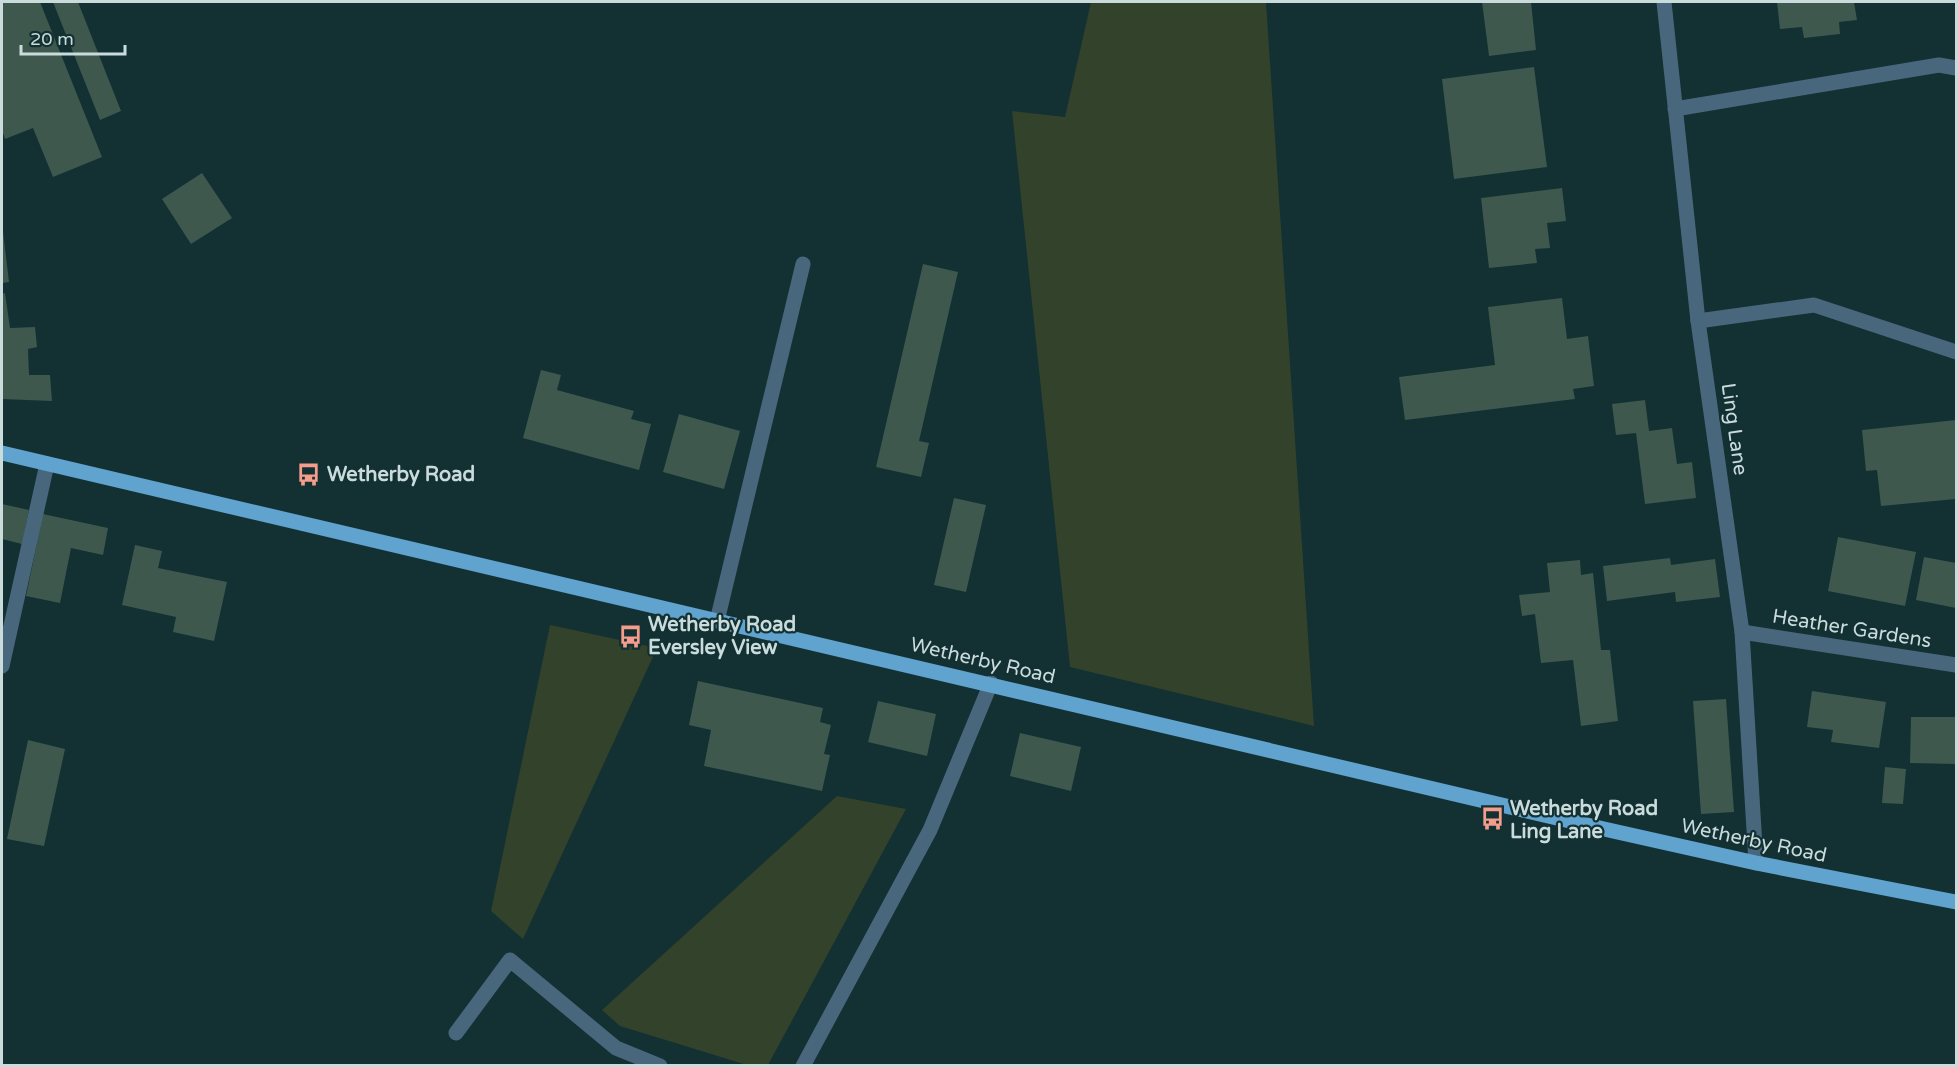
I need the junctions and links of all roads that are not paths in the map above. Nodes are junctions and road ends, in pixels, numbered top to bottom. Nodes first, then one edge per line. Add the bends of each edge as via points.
1 (1664, 2) edge
2 (1956, 68) edge
3 (1675, 109) junction
4 (803, 264) dead end
5 (1698, 321) junction
6 (1956, 352) edge
7 (2, 453) edge
8 (47, 464) junction
9 (717, 621) junction
10 (1742, 632) junction
11 (1956, 665) edge
12 (2, 666) edge
13 (991, 683) junction
14 (1756, 863) junction
15 (1956, 902) edge
16 (456, 1033) dead end
17 (660, 1065) edge
18 (803, 1065) edge

1 - 3 street, Ling Lane
2 - 3 street via 1939,65
3 - 5 street, Ling Lane
4 - 9 street
5 - 6 street via 1814,305
5 - 10 street, Ling Lane
7 - 8 main road, Wetherby Road
8 - 9 main road, Wetherby Road
8 - 12 street
9 - 13 main road, Wetherby Road
10 - 11 street, Heather Gardens
10 - 14 street, Ling Lane
13 - 14 main road, Wetherby Road
13 - 18 street via 930,830
14 - 15 main road, Wetherby Road
16 - 17 street via 510,960 616,1048

